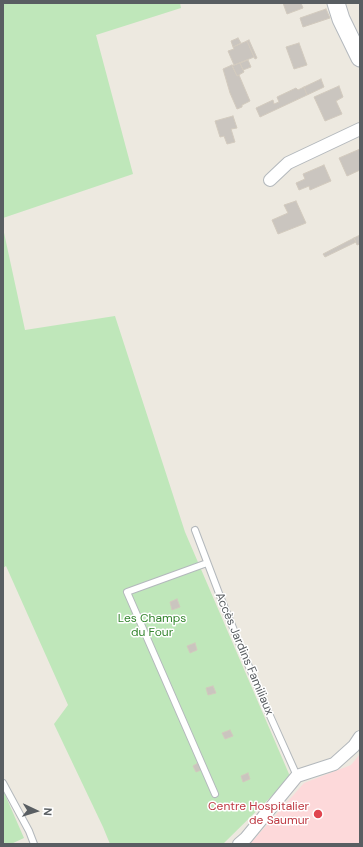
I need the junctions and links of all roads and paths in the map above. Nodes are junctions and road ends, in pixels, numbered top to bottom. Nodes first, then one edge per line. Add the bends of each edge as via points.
1 (336, 3) edge
2 (360, 58) edge
3 (360, 129) edge
4 (270, 180) dead end
5 (195, 530) dead end
6 (207, 562) junction
7 (358, 745) edge
8 (297, 776) junction
9 (3, 783) edge
10 (215, 794) dead end
11 (34, 844) edge
12 (239, 844) edge

1 - 2 street
3 - 4 street via 288,163
5 - 6 lane, Accès Jardins Familiaux
6 - 8 lane, Accès Jardins Familiaux
6 - 10 lane via 127,592
7 - 8 street via 334,764
8 - 12 street
9 - 11 lane

